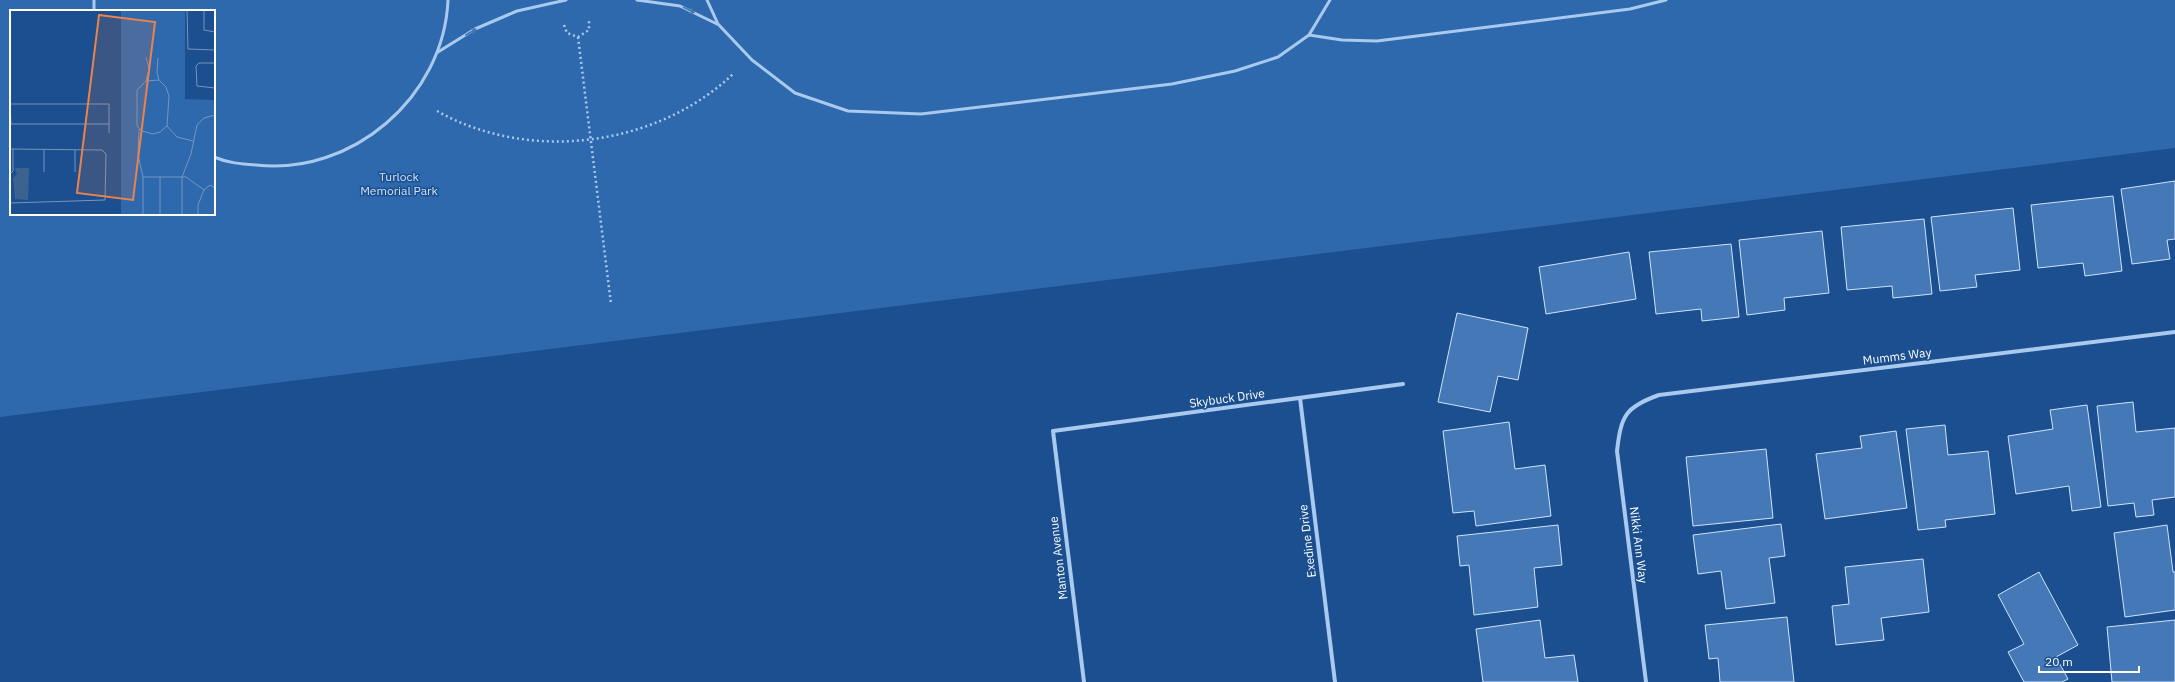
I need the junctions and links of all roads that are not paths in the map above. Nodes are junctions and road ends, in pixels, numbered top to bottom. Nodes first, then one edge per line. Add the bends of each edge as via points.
1 (448, 0) edge
2 (566, 0) edge
3 (637, 0) edge
4 (707, 0) edge
5 (1330, 0) edge
6 (1666, 0) edge
7 (718, 24) junction
8 (1308, 35) junction
9 (438, 52) junction
10 (215, 157) edge
11 (2175, 332) edge
12 (1403, 384) dead end
13 (1300, 398) junction
14 (1626, 413) joint
15 (1053, 432) joint
16 (1084, 682) edge
17 (1335, 682) edge
18 (1646, 682) edge

1 - 9 lane via 447,16
9 -> 2 lane via 475,30 517,11
3 -> 7 lane via 680,6
4 - 7 lane
5 - 8 lane
6 - 8 lane via 1630,9 1377,41 1342,40
7 - 8 lane via 752,60 795,92 848,111 921,114 1172,84 1235,71 1278,57
9 - 10 lane via 413,97 381,129 329,158 277,168 225,162
11 - 14 street, Mumms Way via 1659,395 1643,400
12 - 13 street, Skybuck Drive
13 - 15 street, Skybuck Drive
13 - 17 street, Exedine Drive
14 - 18 street, Nikki Ann Way via 1619,430 1617,451
15 - 16 street, Manton Avenue

